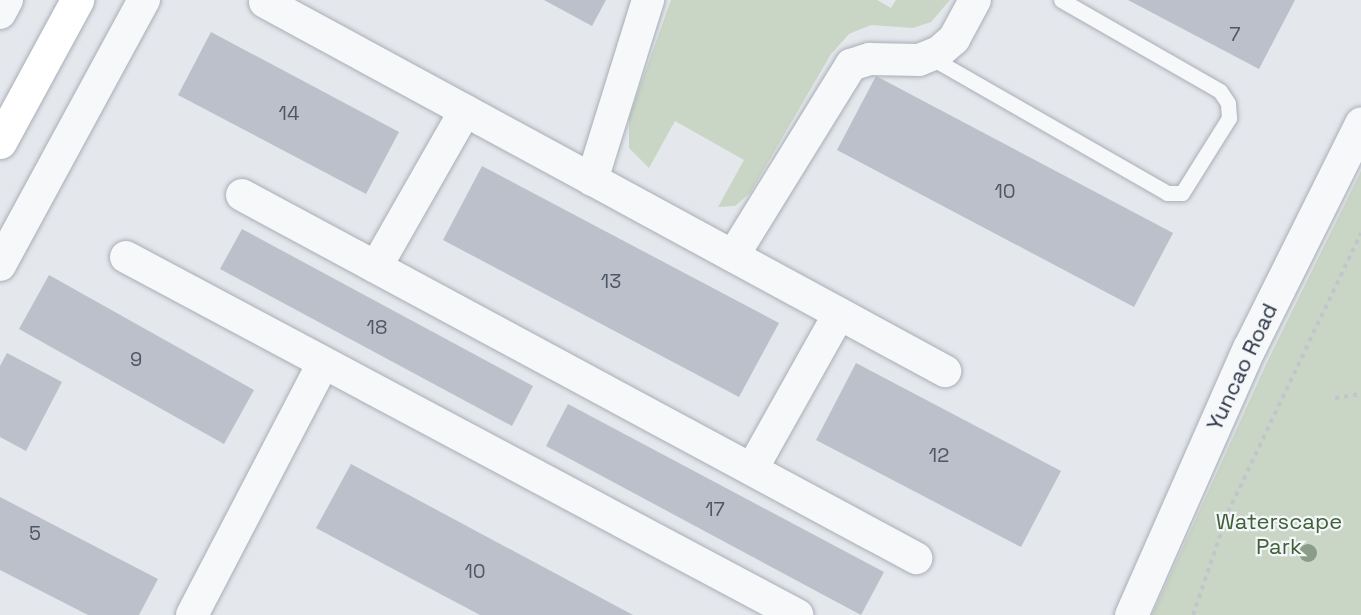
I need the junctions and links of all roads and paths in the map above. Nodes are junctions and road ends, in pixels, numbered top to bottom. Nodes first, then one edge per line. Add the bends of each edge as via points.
1 (7, 0) edge
2 (77, 0) edge
3 (144, 0) edge
4 (648, 0) edge
5 (975, 0) edge
6 (1061, 0) edge
7 (265, 2) dead end
8 (0, 13) edge
9 (930, 57) junction
10 (465, 111) junction
11 (1361, 123) edge
12 (0, 142) edge
13 (592, 180) junction
14 (242, 195) dead end
15 (1361, 233) edge
16 (733, 256) junction
17 (126, 257) dead end
18 (0, 265) edge
19 (376, 267) junction
20 (839, 314) junction
21 (323, 363) junction
22 (945, 371) dead end
23 (1361, 394) edge
24 (1335, 398) dead end
25 (752, 469) junction
26 (916, 558) dead end
27 (761, 607) edge
28 (192, 615) edge
29 (797, 615) edge
30 (1131, 615) edge
31 (1193, 615) edge

1 - 8 street
2 - 12 main road
3 - 18 street
4 - 13 street
5 - 9 street via 954,39
6 - 9 lane via 1220,91 1228,103 1229,117 1182,193 1167,193
7 - 10 street
9 - 16 street via 850,65
10 - 13 street
10 - 19 street
11 - 30 street, Yuncao Road via 1249,348
13 - 16 street
14 - 19 street
15 - 31 path via 1228,512
16 - 20 street
17 - 21 street
19 - 25 street
20 - 22 street
20 - 25 street
21 - 27 street
21 - 28 street
23 - 24 path
25 - 26 street
27 - 29 street

